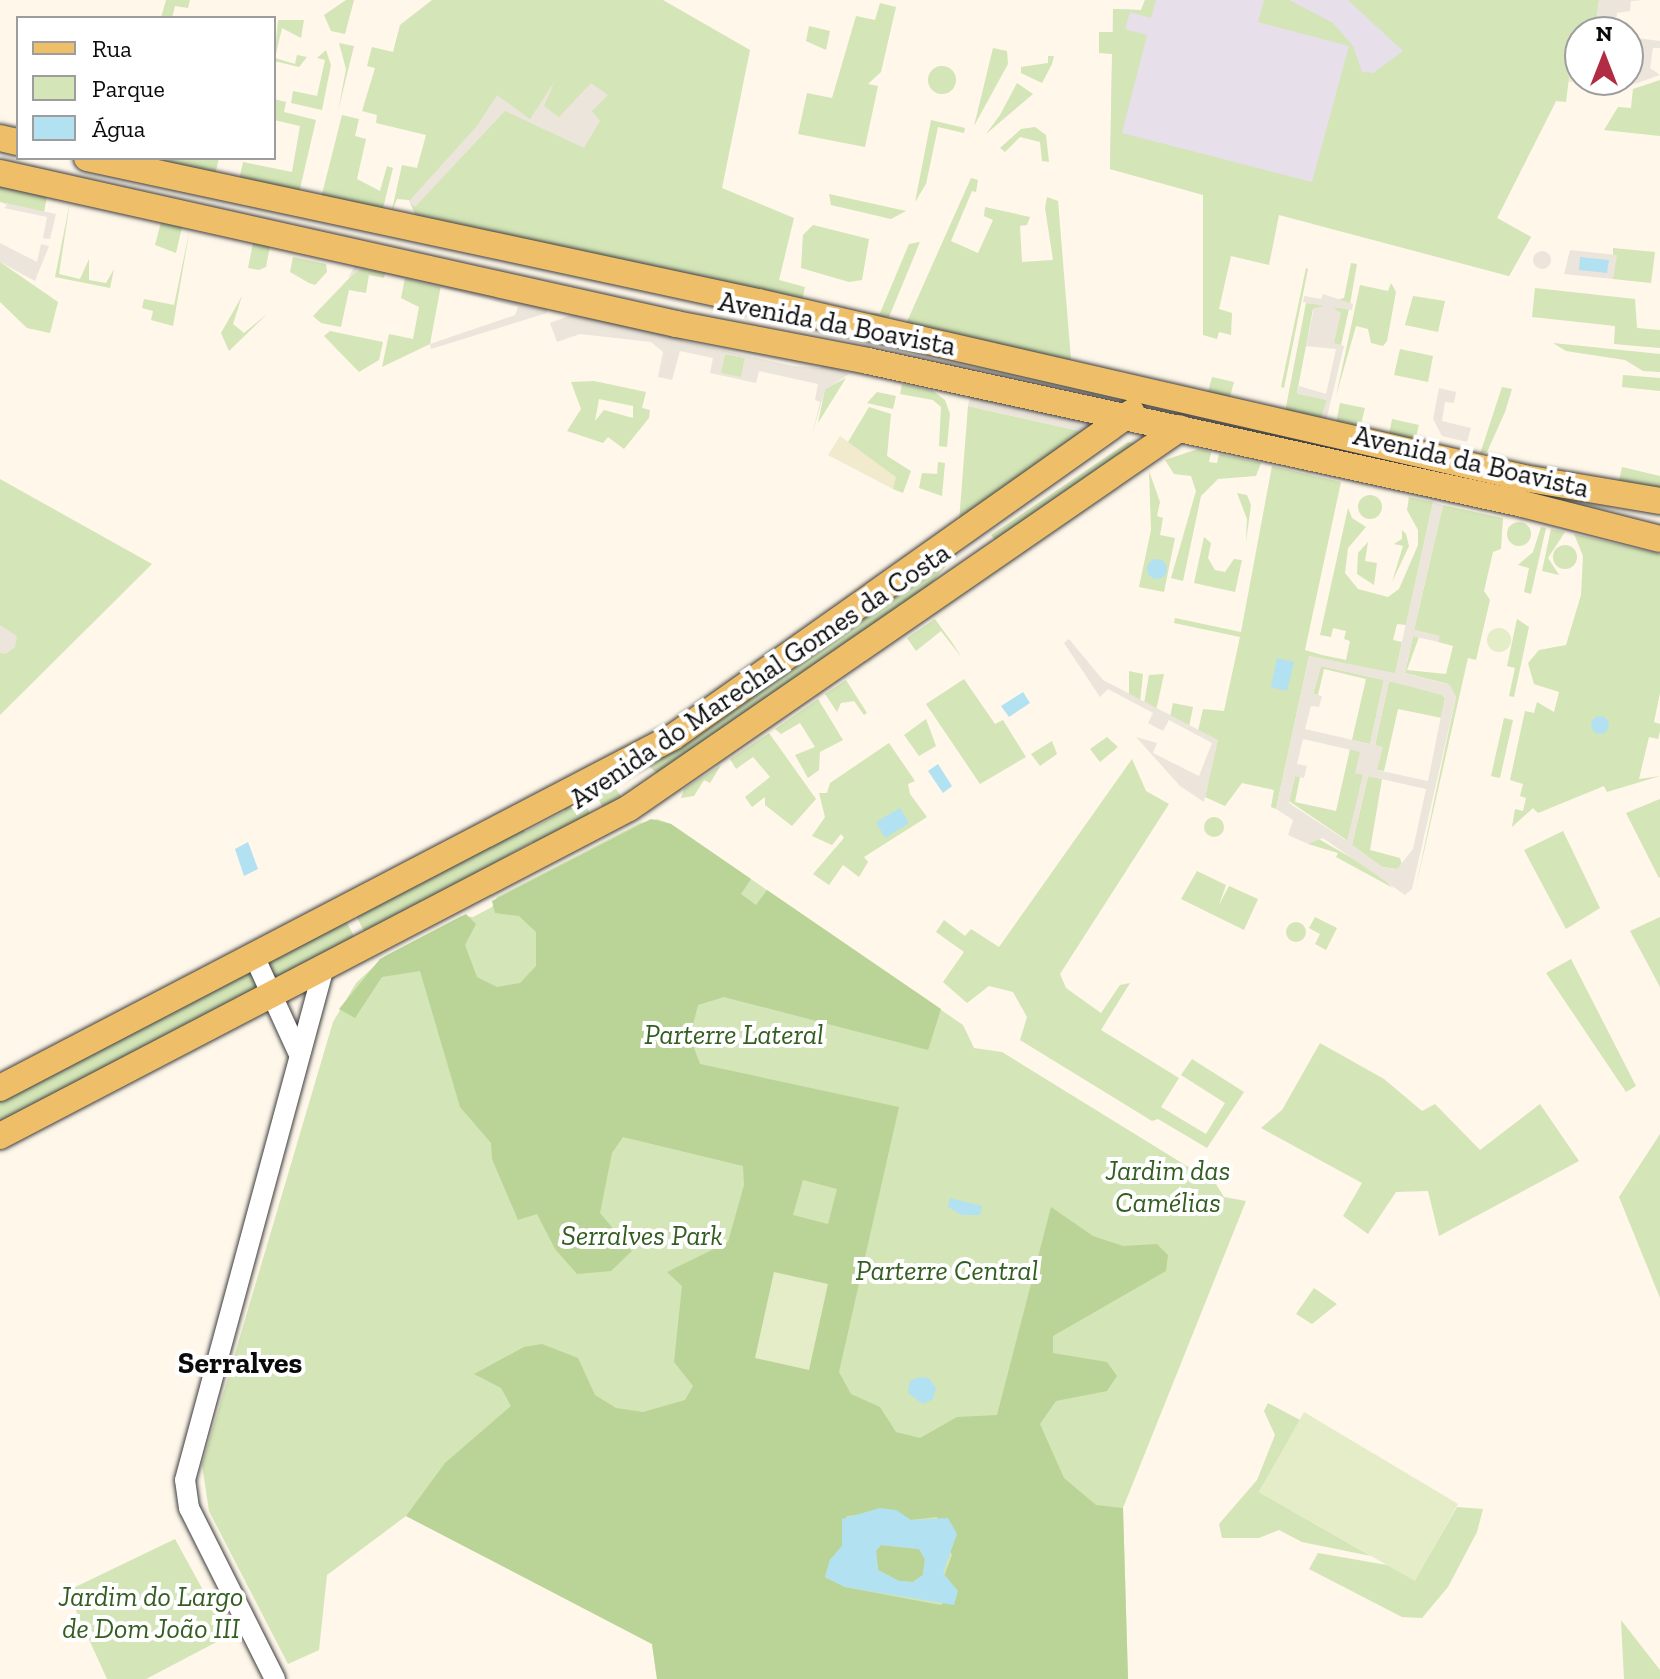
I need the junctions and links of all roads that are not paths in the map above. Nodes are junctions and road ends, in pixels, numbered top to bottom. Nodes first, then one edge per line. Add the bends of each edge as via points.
1 (96, 160) edge
2 (0, 173) edge
3 (1158, 394) junction
4 (1187, 401) junction
5 (1125, 417) junction
6 (1180, 428) junction
7 (1660, 501) edge
8 (970, 525) junction
9 (1660, 539) edge
10 (998, 556) junction
11 (254, 956) junction
12 (324, 967) junction
13 (273, 993) junction
14 (298, 1052) junction
15 (0, 1088) edge
16 (0, 1136) edge
17 (275, 1679) edge

1 - 3 main road, Avenida da Boavista
2 - 5 main road, Avenida da Boavista via 666,322
3 - 4 main road, Avenida da Boavista
3 - 5 main road, Avenida do Marechal Gomes da Costa
4 - 6 main road
4 - 7 main road, Avenida da Boavista via 1524,478
5 - 6 main road, Avenida da Boavista
5 - 8 main road, Avenida do Marechal Gomes da Costa
6 - 9 main road, Avenida da Boavista
6 - 10 main road, Avenida do Marechal Gomes da Costa
8 - 10 main road via 983,531
8 - 11 main road, Avenida do Marechal Gomes da Costa via 944,549 673,737
10 - 12 main road, Avenida do Marechal Gomes da Costa via 629,808
11 - 13 street
11 - 15 main road, Avenida do Marechal Gomes da Costa
12 - 13 main road, Avenida do Marechal Gomes da Costa
12 - 14 street
13 - 14 street
13 - 16 main road, Avenida do Marechal Gomes da Costa
14 - 17 street via 185,1480 189,1508

